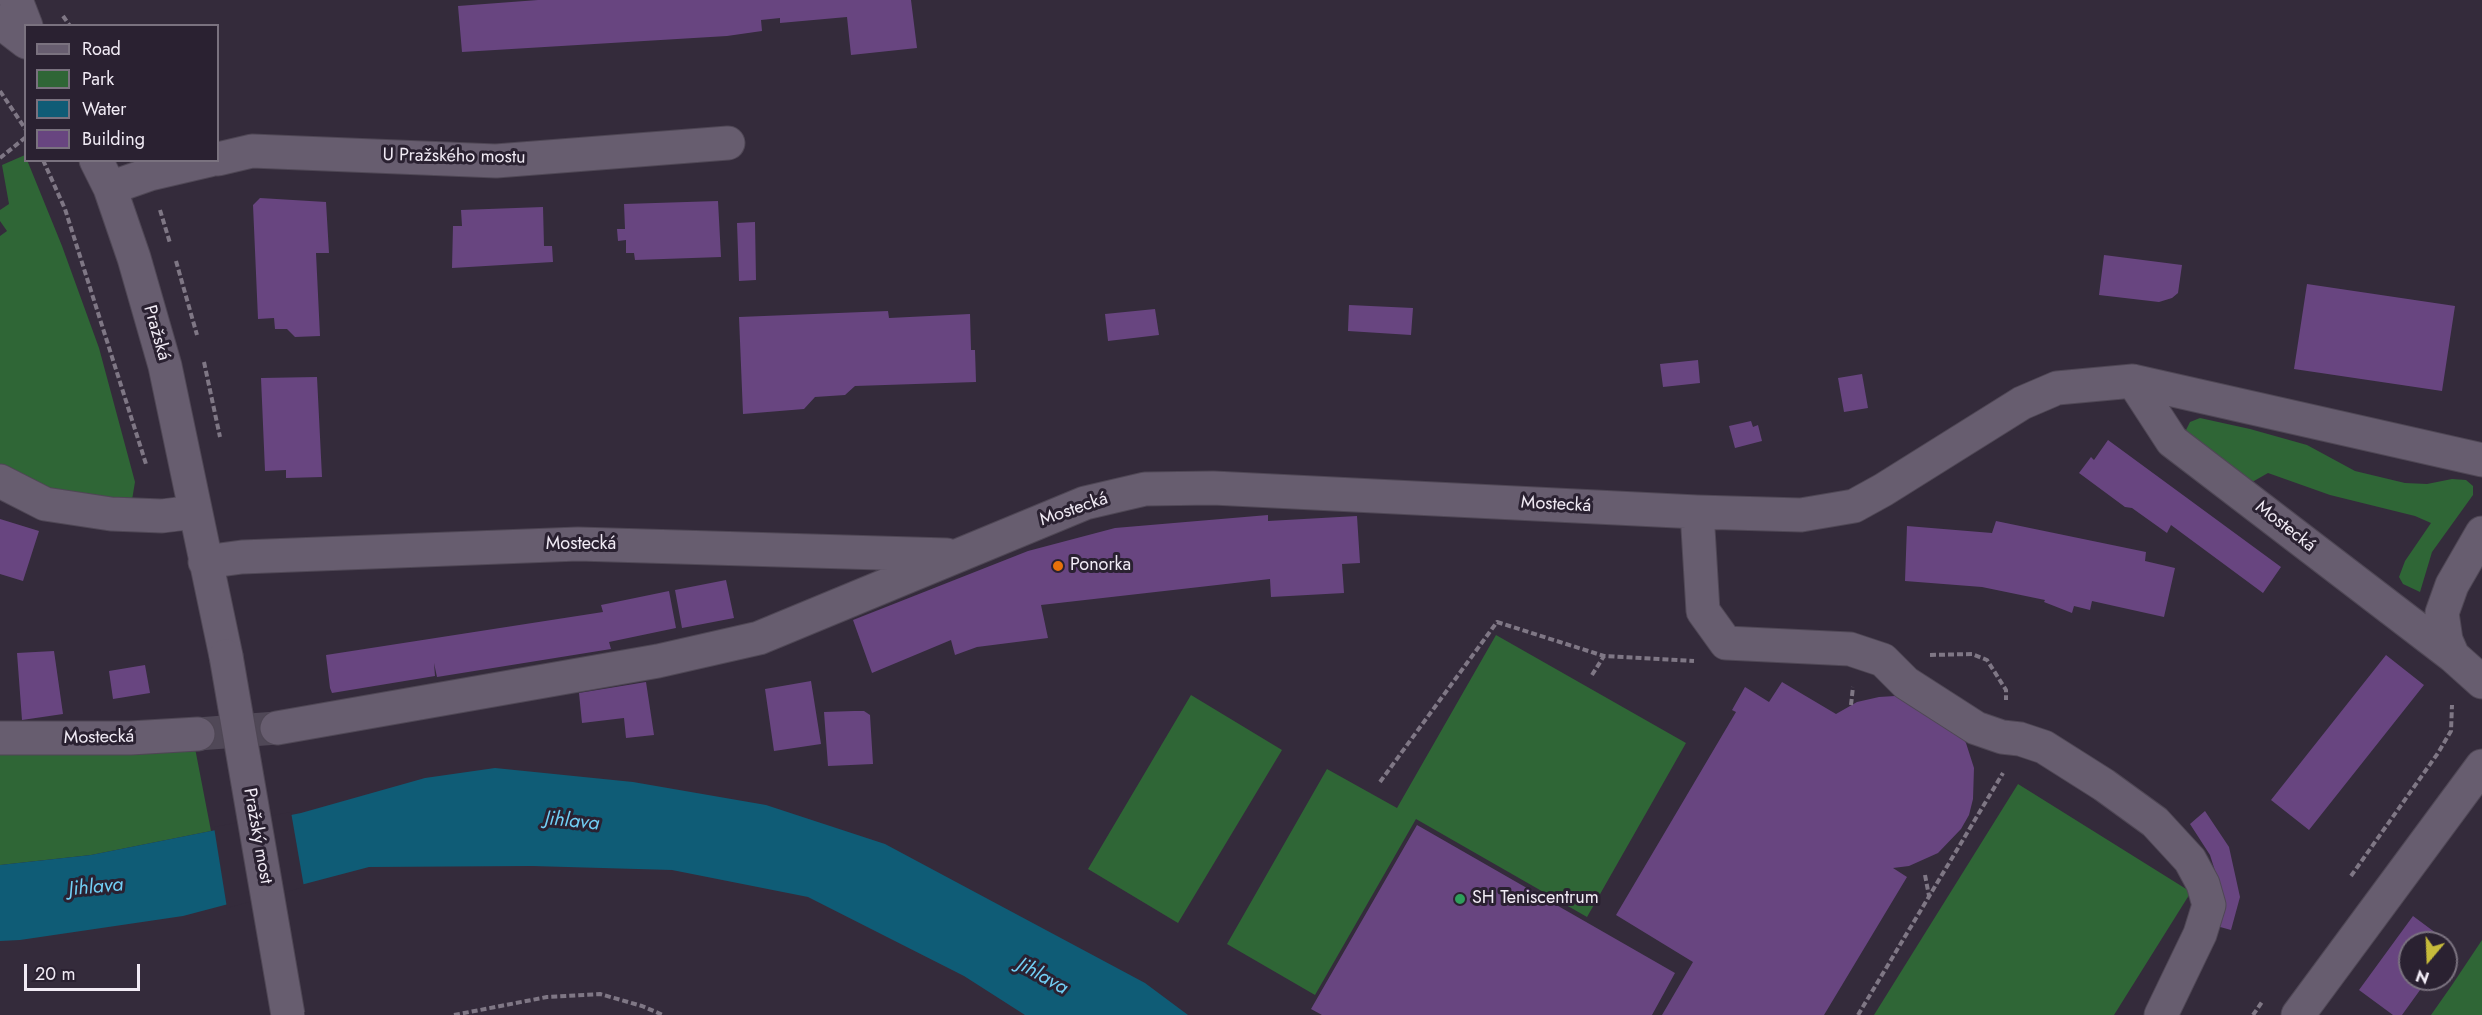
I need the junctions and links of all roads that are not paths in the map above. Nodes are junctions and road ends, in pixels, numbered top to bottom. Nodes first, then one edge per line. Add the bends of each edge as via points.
1 (16, 0) edge
2 (0, 22) edge
3 (25, 24) edge
4 (24, 40) edge
5 (728, 143) dead end
6 (219, 159) edge
7 (201, 162) edge
8 (103, 174) edge
9 (2133, 381) junction
10 (2482, 460) edge
11 (0, 482) edge
12 (195, 512) junction
13 (1697, 512) junction
14 (2482, 533) edge
15 (957, 555) junction
16 (206, 562) junction
17 (226, 656) joint
18 (2453, 656) junction
19 (2482, 682) edge
20 (277, 728) tunnel mouth
21 (198, 734) tunnel mouth
22 (0, 738) edge
23 (2482, 766) edge
24 (288, 1015) edge
25 (2161, 1015) edge
26 (2298, 1015) edge

1 - 3 street
2 - 4 street
5 - 6 street, U Pražského mostu via 496,161 252,151
7 - 8 street via 150,174
8 - 12 street, Pražská via 134,258 165,366
9 - 10 street, Mostecká
9 - 13 street, Mostecká via 2057,388 2022,403 1854,506 1801,515
9 - 18 street, Mostecká via 2172,441
11 - 12 street via 45,504 111,514 162,516
12 - 16 street, Pražská
13 - 15 street, Mostecká via 1213,488 1144,489 1085,503
13 - 25 street via 1703,611 1726,643 1850,649 1884,660 1906,683 1976,728 2044,747 2155,822 2190,860 2209,905 2200,934
14 - 18 street via 2452,585 2442,613
15 - 16 street, Mostecká via 578,544 242,557
15 - 20 street, Mostecká via 759,638 658,661
16 - 17 street, Pražská
17 - 24 street, Pražský most, bridge
18 - 19 street, Mostecká
21 - 22 street, Mostecká
23 - 26 street

